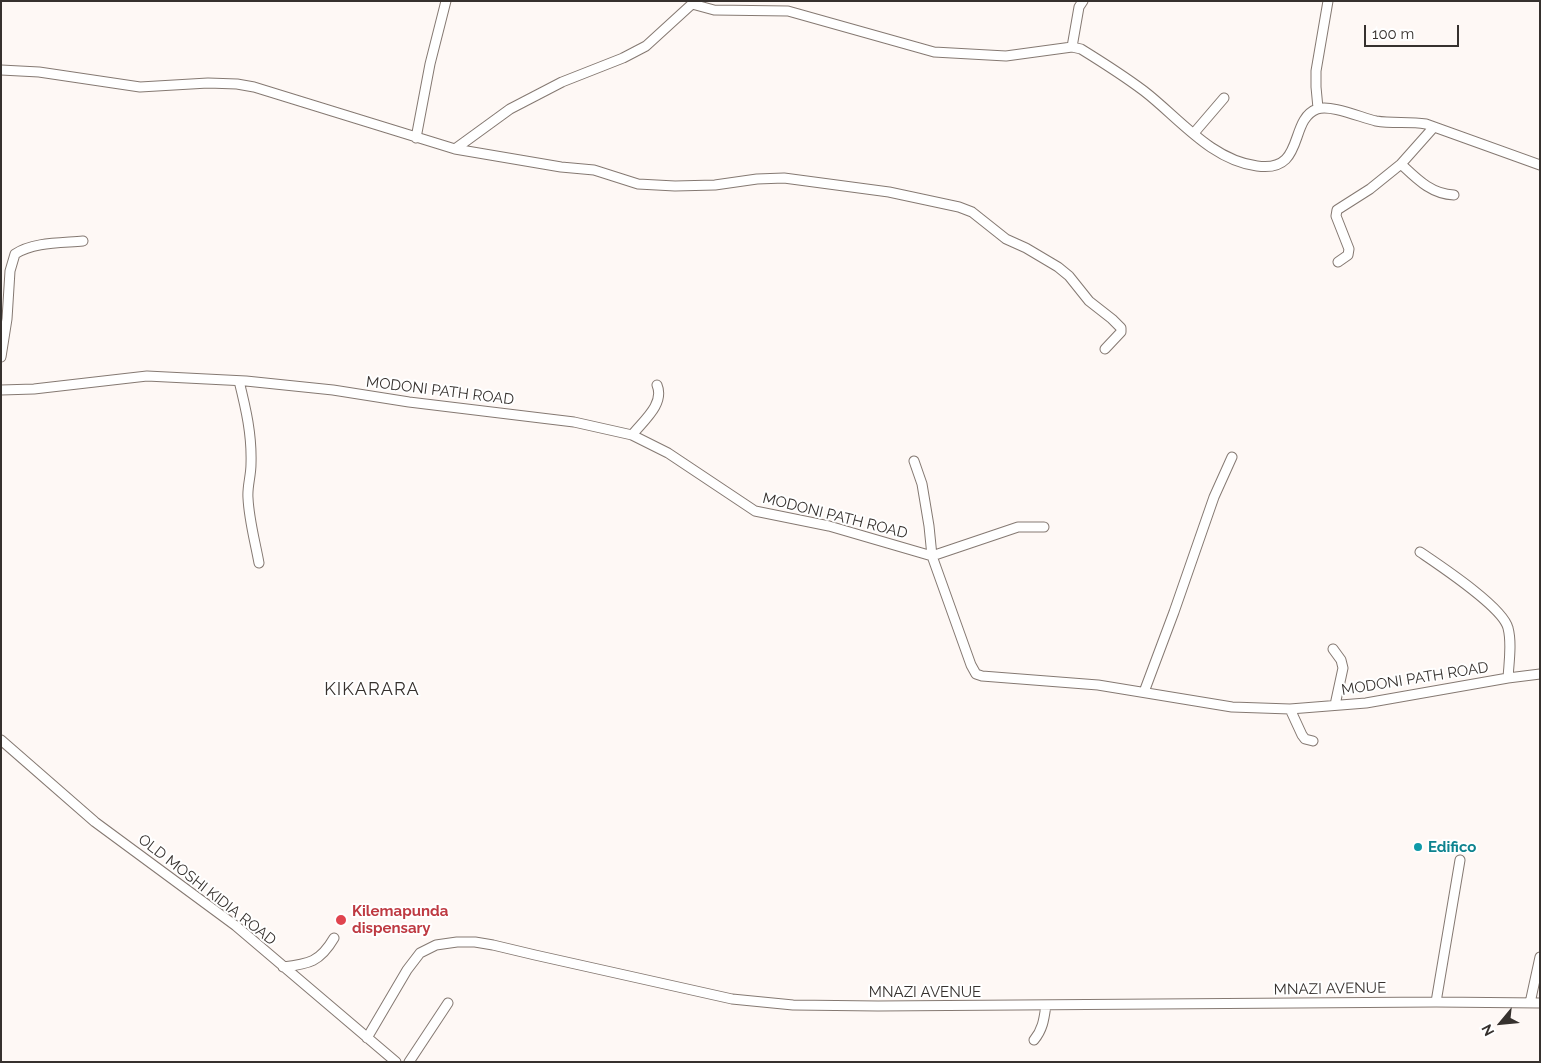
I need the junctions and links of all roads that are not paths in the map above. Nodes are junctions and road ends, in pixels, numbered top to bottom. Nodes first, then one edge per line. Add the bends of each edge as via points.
1 (446, 1) edge
2 (1083, 1) edge
3 (1328, 1) edge
4 (692, 2) edge
5 (1072, 47) junction
6 (1, 70) edge
7 (1224, 98) dead end
8 (1318, 108) junction
9 (1433, 128) junction
10 (1194, 133) junction
11 (416, 138) junction
12 (455, 149) junction
13 (1401, 164) junction
14 (1540, 164) edge
15 (1454, 194) dead end
16 (83, 241) dead end
17 (1338, 262) dead end
18 (1105, 349) dead end
19 (1, 357) edge
20 (239, 381) junction
21 (657, 385) dead end
22 (1, 390) edge
23 (632, 434) junction
24 (1232, 457) dead end
25 (914, 461) dead end
26 (1044, 527) dead end
27 (1420, 552) dead end
28 (932, 556) junction
29 (259, 563) dead end
30 (1333, 650) dead end
31 (1540, 674) edge
32 (1508, 678) junction
33 (1144, 692) junction
34 (1335, 705) junction
35 (1290, 709) junction
36 (1, 740) edge
37 (1313, 741) dead end
38 (1460, 860) dead end
39 (334, 938) dead end
40 (1540, 957) edge
41 (283, 967) junction
42 (1436, 1002) junction
43 (448, 1003) dead end
44 (1535, 1003) edge
45 (1046, 1005) junction
46 (367, 1038) junction
47 (1034, 1040) dead end
48 (396, 1062) edge
49 (409, 1062) edge

1 - 11 street
2 - 5 street
3 - 8 street via 1316,71
4 - 5 street via 714,10 788,12 934,52 1006,56
4 - 12 street via 646,46 562,82 510,109
5 - 10 street via 1095,57
6 - 11 street via 39,72 140,87 237,84
7 - 10 street
8 - 9 street via 1375,121 1417,122
8 - 10 street via 1303,123 1292,152 1284,161 1270,166 1242,162 1210,147
9 - 13 street
9 - 14 street
11 - 12 street
12 - 18 street via 594,170 638,184 715,185 784,178 889,192 959,207 972,212 1006,239 1042,257 1069,276 1089,301 1121,328
13 - 15 street via 1432,190
13 - 17 street via 1337,210 1336,216 1349,249
16 - 19 street via 42,245 15,254 10,271
20 - 22 street, MODONI PATH ROAD via 147,376 34,390
20 - 23 street, MODONI PATH ROAD via 574,422
20 - 29 street via 250,437 249,510
21 - 23 street via 660,392 658,400
23 - 28 street, MODONI PATH ROAD via 668,453 755,511 830,526
24 - 33 street
25 - 28 street via 922,484
26 - 28 street via 1018,527
27 - 32 street via 1484,599 1505,621 1509,635
28 - 33 street, MODONI PATH ROAD via 976,674
30 - 34 street via 1343,668
31 - 32 street, MODONI PATH ROAD
32 - 34 street, MODONI PATH ROAD via 1366,703
33 - 35 street, MODONI PATH ROAD via 1232,706
34 - 35 street, MODONI PATH ROAD
35 - 37 street via 1302,735
36 - 41 street, OLD MOSHI KIDIA ROAD via 95,822 236,926
38 - 42 street
39 - 41 street via 310,963
40 - 44 street
41 - 46 street, OLD MOSHI KIDIA ROAD
42 - 44 street, MNAZI AVENUE
42 - 45 street, MNAZI AVENUE
43 - 49 street
45 - 46 street, MNAZI AVENUE via 839,1006 732,999 493,945 457,942 436,945 420,953
45 - 47 street via 1041,1032
46 - 48 street, OLD MOSHI KIDIA ROAD

